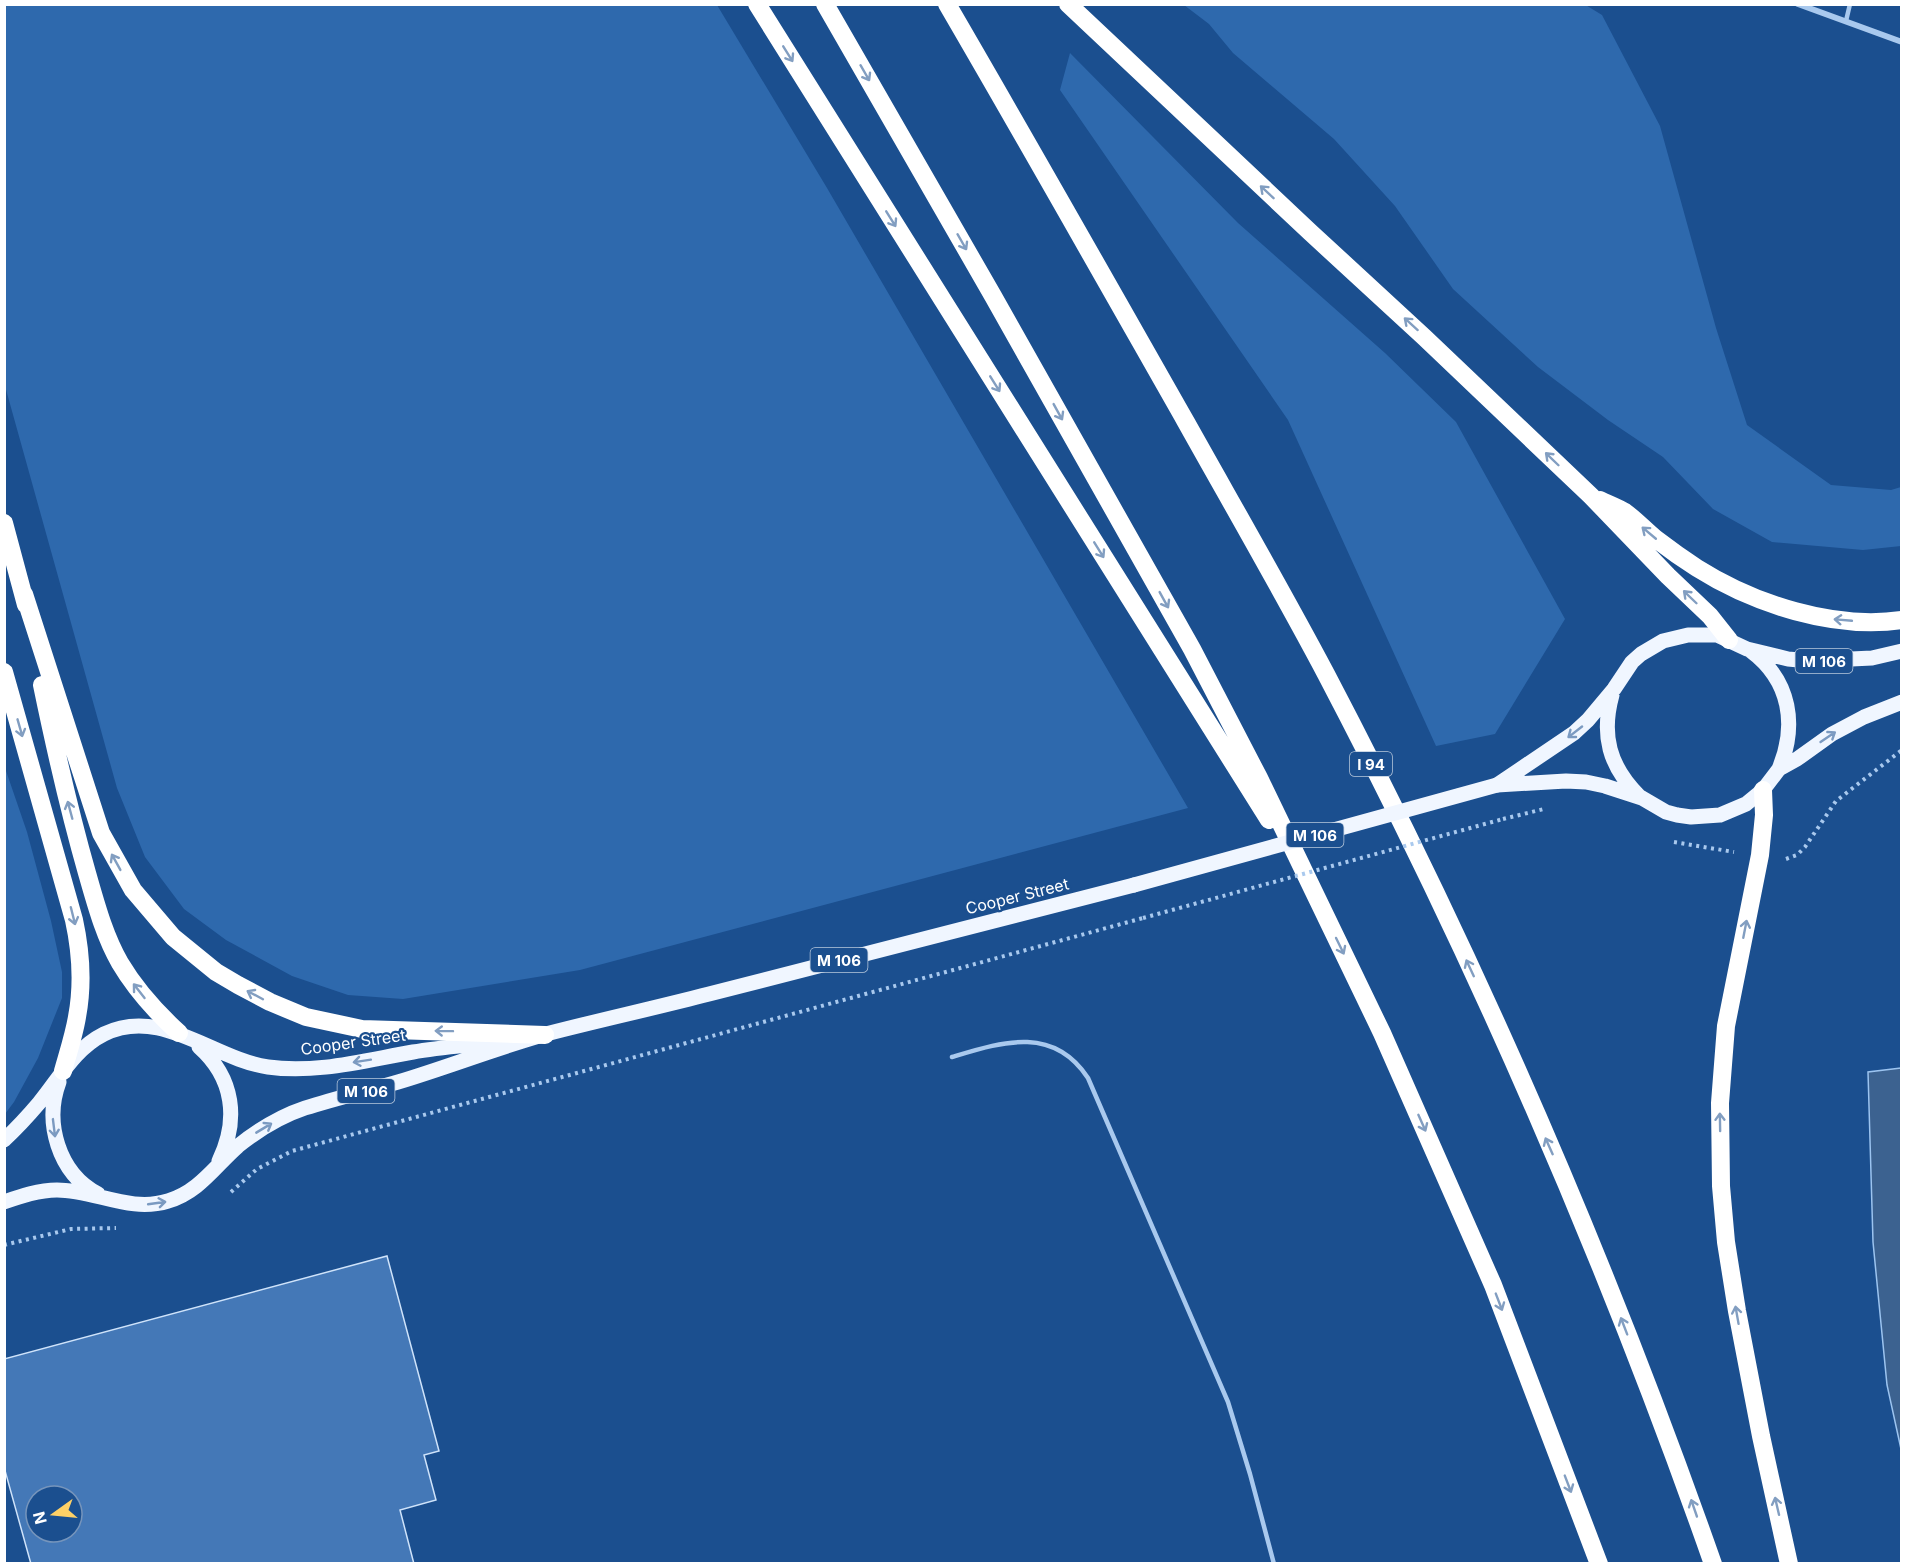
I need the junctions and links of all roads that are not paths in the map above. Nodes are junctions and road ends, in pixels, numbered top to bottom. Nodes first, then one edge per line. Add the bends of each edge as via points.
1 (757, 4) edge
2 (825, 4) edge
3 (948, 4) edge
4 (1068, 4) edge
5 (1798, 4) edge
6 (1850, 4) edge
7 (1846, 21) junction
8 (1902, 42) edge
9 (1591, 496) junction
10 (4, 523) edge
11 (24, 594) junction
12 (1902, 620) edge
13 (1729, 640) junction
14 (1748, 649) junction
15 (1902, 651) edge
16 (4, 672) edge
17 (1614, 689) junction
18 (1902, 702) edge
19 (1779, 769) junction
20 (1497, 785) junction
21 (1763, 790) junction
22 (1641, 798) junction
23 (1314, 893) junction
24 (179, 1034) junction
25 (545, 1035) junction
26 (952, 1057) dead end
27 (63, 1071) junction
28 (4, 1140) edge
29 (205, 1180) junction
30 (105, 1197) junction
31 (4, 1202) edge
32 (1274, 1563) edge
33 (1599, 1563) edge
34 (1713, 1563) edge
35 (1789, 1563) edge

1 -> 23 highway
2 -> 23 highway via 1192,649
34 -> 3 highway, I 94 via 1625,1328 1562,1175 1470,968 1375,770 1278,585
9 -> 4 highway
5 - 7 street
6 - 7 lane
7 - 8 street
12 -> 9 highway via 1880,623 1830,618 1789,610 1760,599 1698,568 1624,511
13 -> 9 highway
10 - 11 highway
24 -> 11 highway via 137,988 112,949 101,922 70,813
25 -> 11 highway via 362,1029 306,1017 216,972 180,942 133,890 101,833
13 - 14 main road, Cooper Street / M 106
13 - 17 main road, Cooper Street / M 106 via 1701,634 1663,641 1641,654
14 - 15 main road, Cooper Street / M 106 via 1810,661 1872,658
14 - 19 main road via 1777,680 1787,706 1789,734
16 -> 27 highway via 79,946 77,1018
17 -> 20 main road, Cooper Street / M 106 via 1574,733
17 - 22 main road via 1607,722 1610,750 1621,775
19 -> 18 main road, Cooper Street / M 106 via 1832,734
19 - 21 main road, Cooper Street / M 106
20 - 22 main road, Cooper Street / M 106 via 1586,782
20 - 25 main road, Cooper Street / M 106, bridge via 1134,885
21 - 22 main road, Cooper Street / M 106 via 1734,810 1691,818 1666,812
35 -> 21 highway via 1731,1281 1721,1186 1720,1103 1726,1026 1760,855
23 -> 33 highway via 1382,1033 1493,1285
25 -> 24 main road, Cooper Street / M 106 via 363,1062 290,1068 246,1062
24 - 27 main road, Cooper Street / M 106 via 141,1026 116,1030 82,1049
24 - 29 main road via 213,1060 231,1104 228,1140 219,1162
29 -> 25 main road, Cooper Street / M 106 via 237,1148 281,1117
26 - 32 lane via 1004,1042 1031,1041 1065,1053 1089,1077 1228,1402
27 - 28 main road, Cooper Street / M 106
27 -> 30 main road via 54,1100 57,1144 80,1181
30 -> 29 main road, Cooper Street / M 106 via 130,1205 158,1204 183,1196
30 - 31 main road, Cooper Street / M 106 via 59,1190

